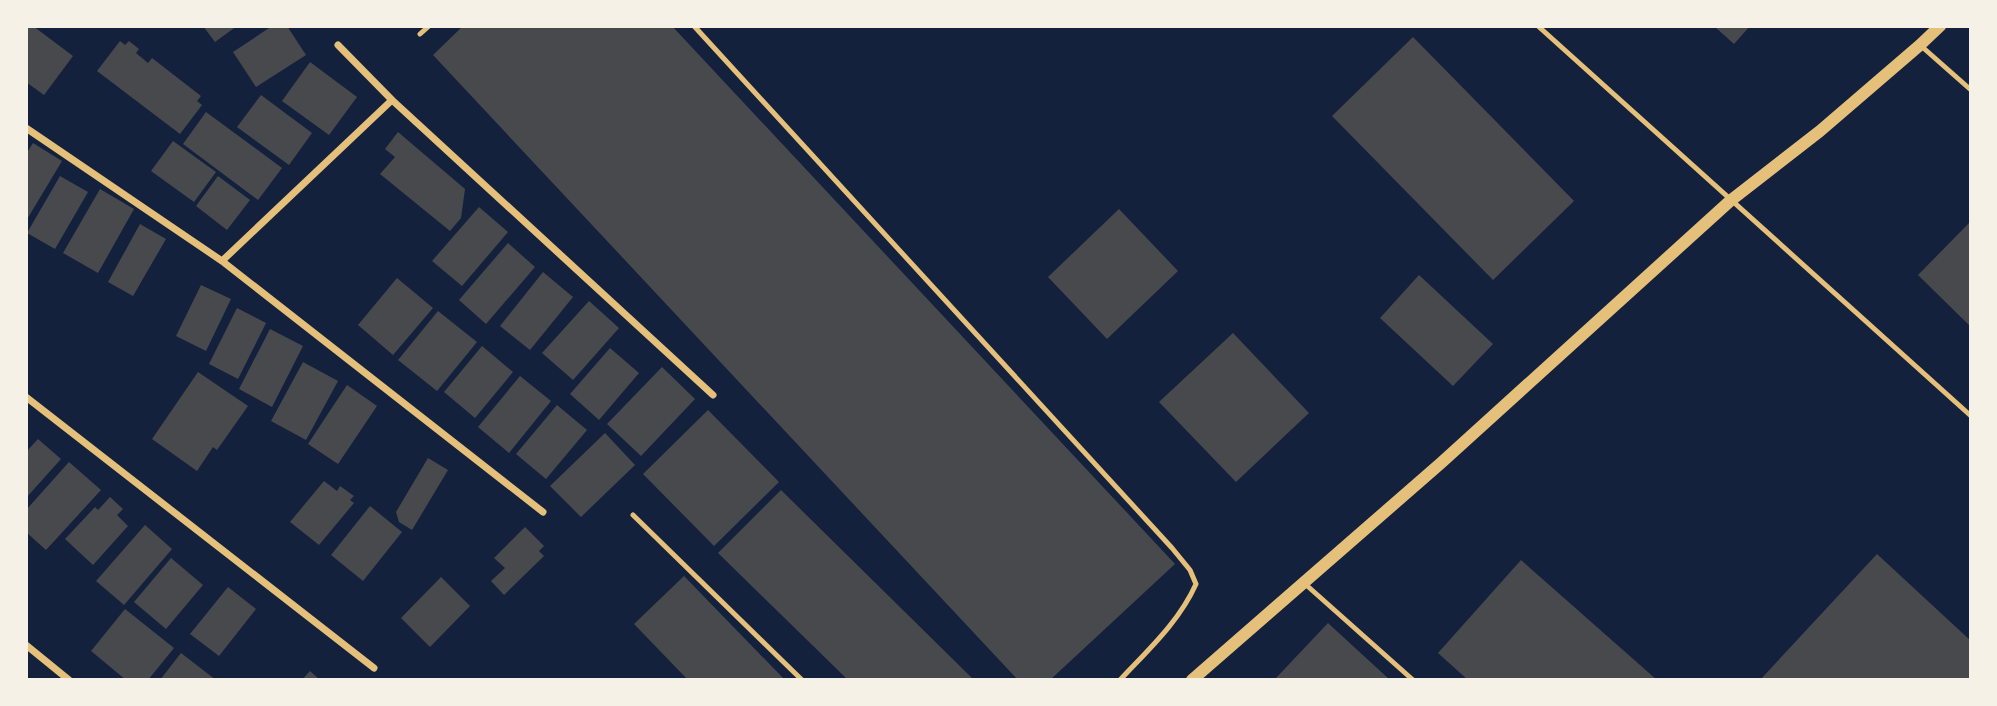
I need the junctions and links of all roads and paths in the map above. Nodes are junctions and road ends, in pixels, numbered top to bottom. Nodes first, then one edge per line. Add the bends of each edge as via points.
1 (429, 26) edge
2 (694, 26) edge
3 (1538, 26) edge
4 (1940, 26) edge
5 (420, 34) dead end
6 (338, 45) dead end
7 (1920, 46) junction
8 (1971, 90) edge
9 (392, 100) junction
10 (26, 128) edge
11 (1730, 201) junction
12 (222, 261) junction
13 (713, 395) dead end
14 (26, 397) edge
15 (1971, 416) edge
16 (543, 512) dead end
17 (633, 515) dead end
18 (1304, 583) junction
19 (26, 645) edge
20 (374, 668) dead end
21 (69, 680) edge
22 (802, 680) edge
23 (1120, 680) edge
24 (1192, 680) edge
25 (1413, 680) edge

1 - 5 lane
2 - 23 lane via 1190,570 1196,584 1176,620
3 - 11 lane
4 - 7 street
6 - 9 street
7 - 8 lane
7 - 11 street
9 - 12 street
9 - 13 street
10 - 12 street
11 - 15 lane
11 - 18 street
12 - 16 street
14 - 20 street
17 - 22 lane
18 - 24 street
18 - 25 lane
19 - 21 street

